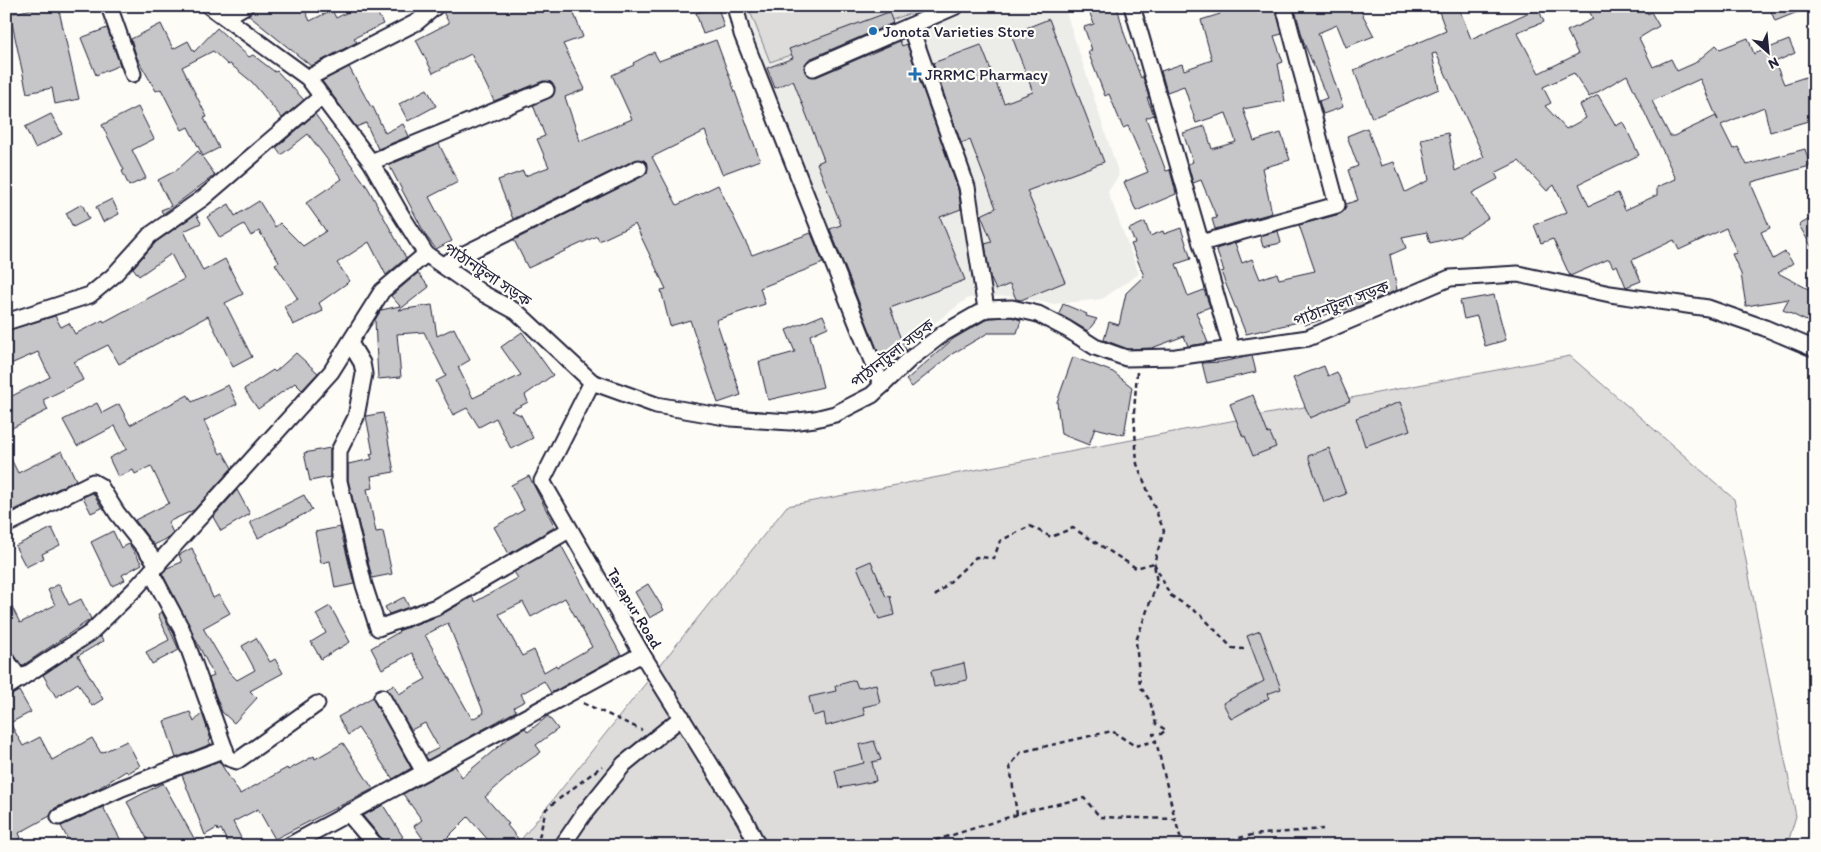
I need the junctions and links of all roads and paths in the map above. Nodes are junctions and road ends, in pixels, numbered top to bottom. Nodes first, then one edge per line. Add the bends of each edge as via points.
1 (109, 6) edge
2 (209, 6) edge
3 (245, 6) edge
4 (436, 6) edge
5 (736, 6) edge
6 (956, 6) edge
7 (1132, 6) edge
8 (1284, 6) edge
9 (226, 17) junction
10 (910, 26) junction
11 (813, 68) dead end
12 (133, 74) dead end
13 (308, 78) junction
14 (546, 90) dead end
15 (322, 96) junction
16 (371, 162) junction
17 (639, 168) dead end
18 (1202, 242) junction
19 (426, 254) junction
20 (442, 265) junction
21 (986, 308) junction
22 (6, 322) edge
23 (350, 343) junction
24 (1815, 349) edge
25 (1232, 350) junction
26 (1138, 358) junction
27 (592, 382) junction
28 (882, 386) junction
29 (6, 525) edge
30 (569, 530) junction
31 (1154, 563) junction
32 (155, 568) junction
33 (935, 596) dead end
34 (1244, 649) dead end
35 (642, 654) junction
36 (6, 659) edge
37 (20, 679) junction
38 (6, 688) edge
39 (566, 695) junction
40 (382, 697) dead end
41 (317, 704) dead end
42 (682, 716) junction
43 (644, 731) dead end
44 (1156, 741) junction
45 (225, 749) junction
46 (424, 772) junction
47 (348, 813) junction
48 (1017, 815) junction
49 (59, 816) dead end
50 (1175, 819) junction
51 (1323, 829) dead end
52 (288, 846) edge
53 (376, 846) edge
54 (562, 846) edge
55 (758, 846) edge
56 (918, 846) edge
57 (1183, 846) edge
58 (1204, 846) edge

1 - 12 street
2 - 9 street, পাঠানটুলা সড়ক
3 - 9 street
4 - 13 street via 417,22
5 - 28 street via 742,34
6 - 10 street
7 - 18 street
8 - 18 street via 1337,205
9 - 13 street, পাঠানটুলা সড়ক
10 - 11 street
10 - 21 street via 967,187
13 - 15 street, পাঠানটুলা সড়ক
14 - 16 street
15 - 16 street, পাঠানটুলা সড়ক
15 - 22 street via 203,198 150,235 113,276 90,295
16 - 19 street, পাঠানটুলা সড়ক
17 - 20 street
18 - 25 street
19 - 20 street, পাঠানটুলা সড়ক
19 - 23 street via 382,292
20 - 27 street, পাঠানটুলা সড়ক via 517,312
21 - 26 street, পাঠানটুলা সড়ক via 1012,308 1038,314 1095,347 1126,358
21 - 28 street, পাঠানটুলা সড়ক via 937,338
23 - 30 street via 362,363 364,374 356,417 339,450 339,481 364,585 378,628 436,607
23 - 32 street via 331,372
24 - 25 street, পাঠানটুলা সড়ক via 1708,308 1610,294 1518,274 1450,278 1308,338
25 - 26 street, পাঠানটুলা সড়ক via 1176,358
26 - 31 path via 1134,412 1137,464 1164,531
27 - 28 street, পাঠানটুলা সড়ক via 656,404 731,418 790,422 835,414 872,395
27 - 30 street, Tarapur Road via 542,482
29 - 32 street via 93,482 100,486
30 - 35 street, Tarapur Road
31 - 33 path via 1136,568 1073,528 1051,537 1030,526 1000,541 994,558 976,558
31 - 34 path via 1170,595 1201,615 1232,648
31 - 44 path via 1157,583 1136,641 1140,686 1150,701 1156,724 1166,730 1153,734
32 - 37 street via 90,634
32 - 45 street via 182,630
35 - 39 street
35 - 42 street, Tarapur Road
36 - 37 street
37 - 38 street
39 - 43 path
39 - 46 street
40 - 46 street
41 - 45 street via 237,762 228,758
42 - 54 street via 624,764
42 - 55 street, Tarapur Road
44 - 48 path via 1135,746 1112,731 1021,752 1010,766
44 - 50 path
45 - 49 street
46 - 47 street
47 - 52 street
47 - 53 street
48 - 50 path via 1084,798 1100,817
48 - 56 path
50 - 57 path
51 - 58 path via 1252,835

